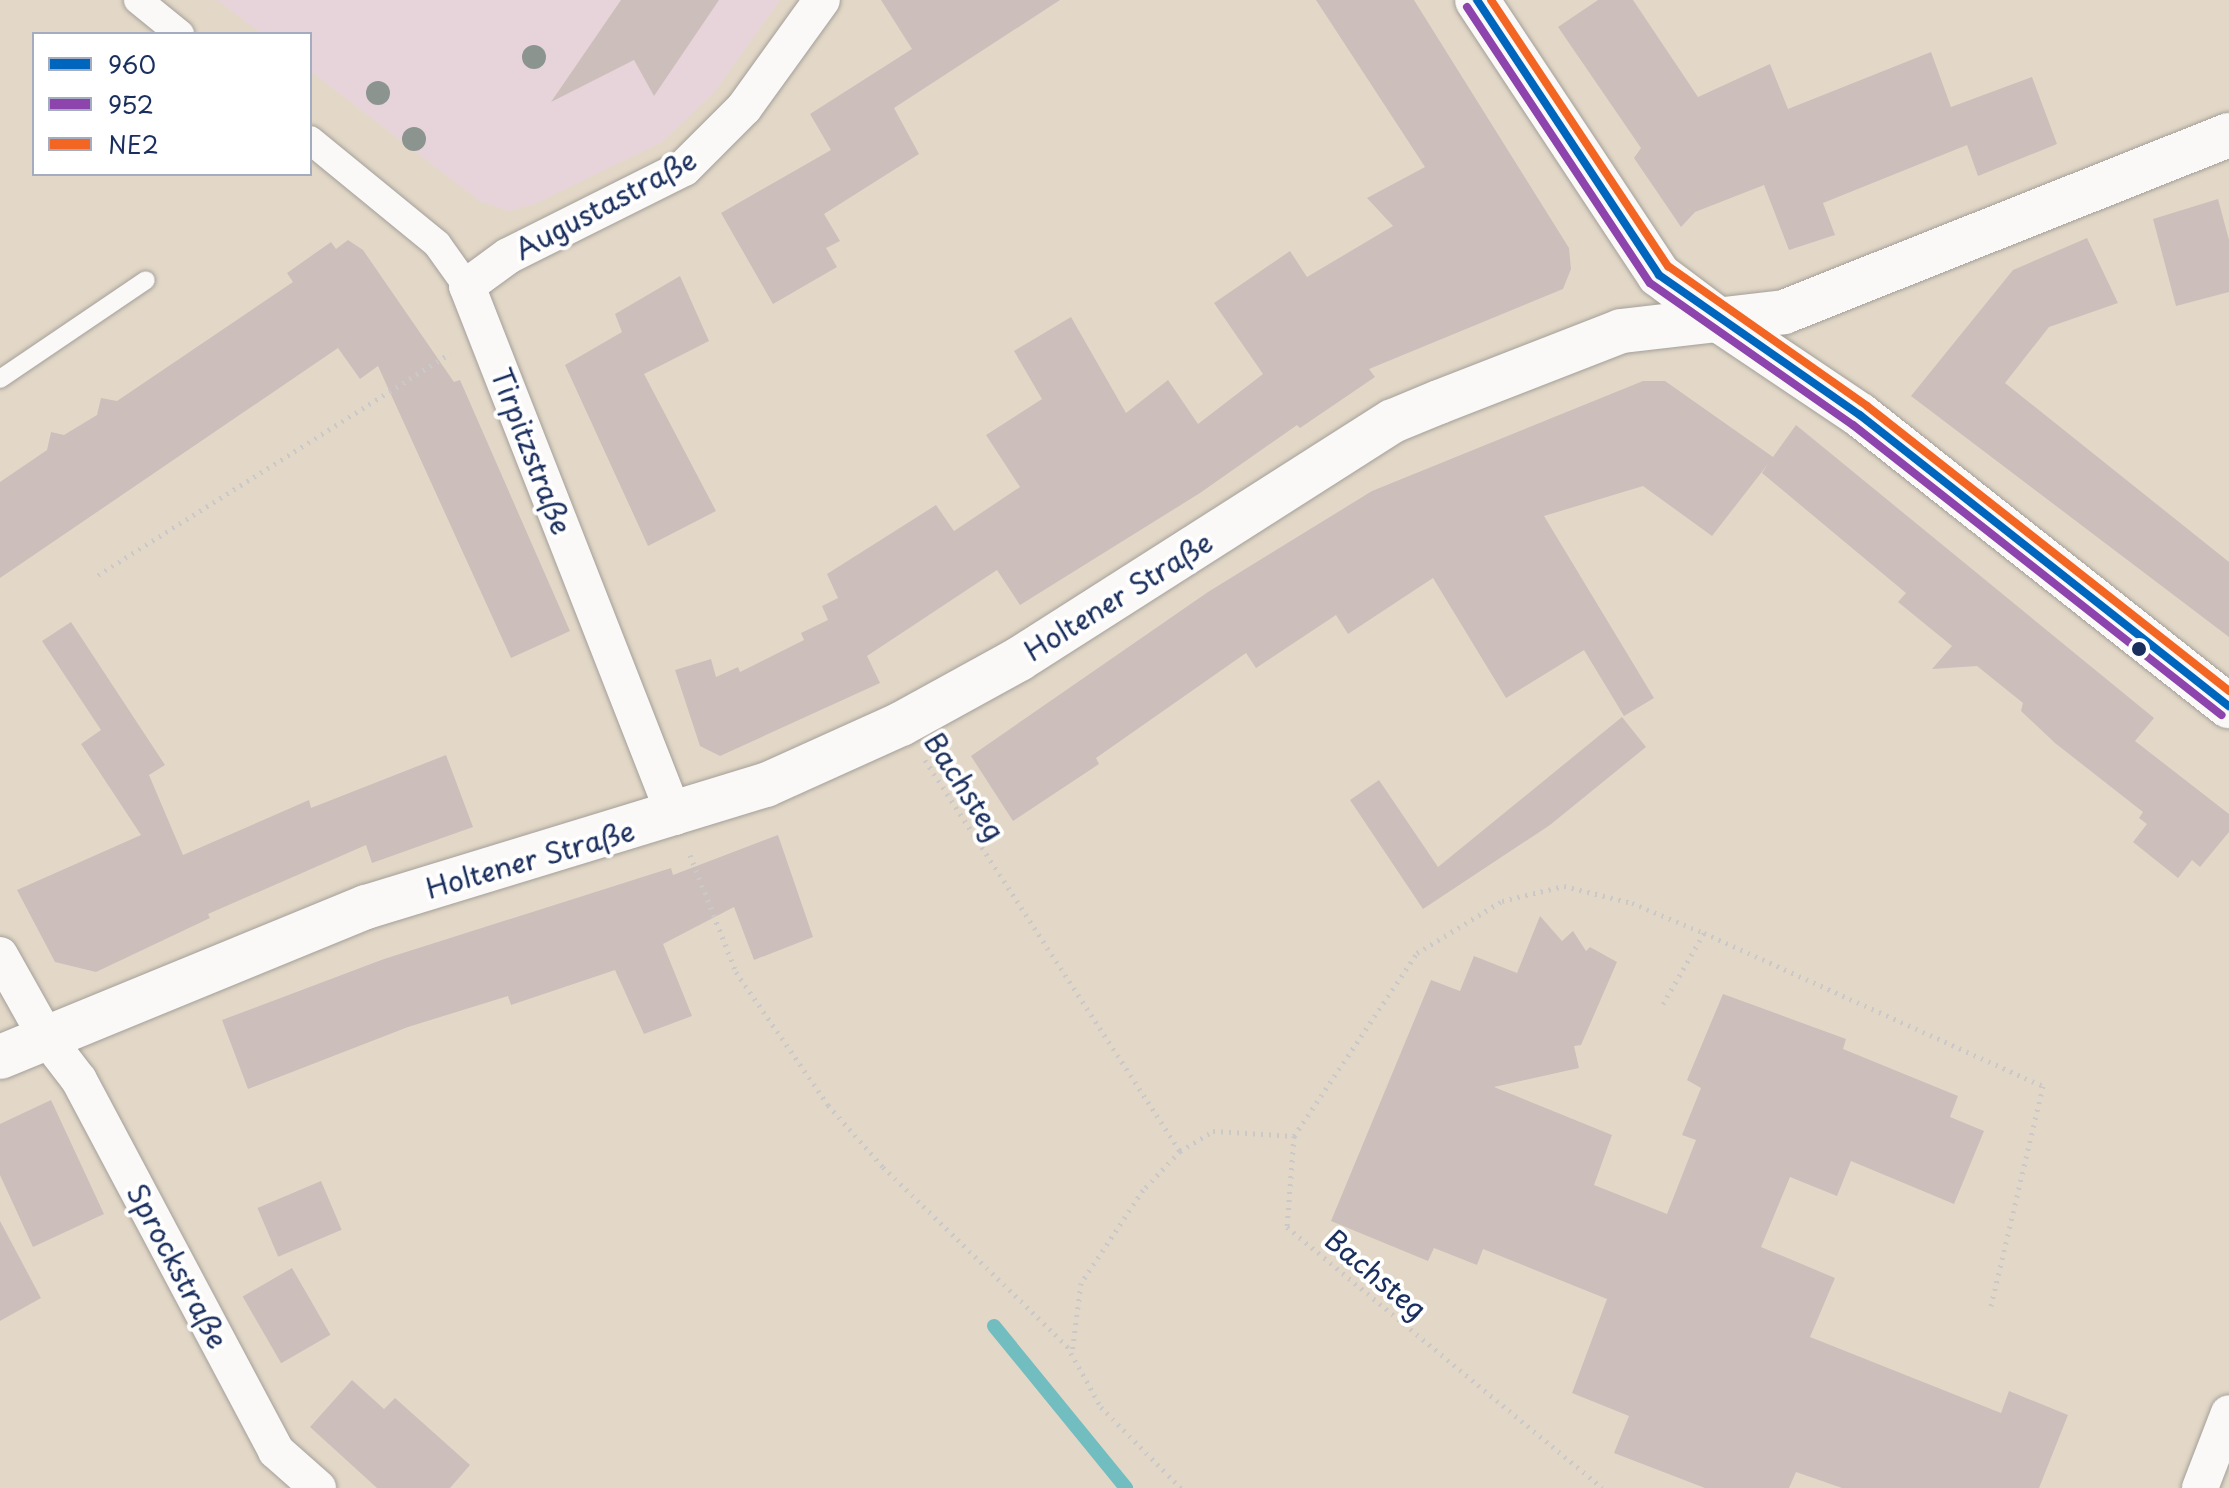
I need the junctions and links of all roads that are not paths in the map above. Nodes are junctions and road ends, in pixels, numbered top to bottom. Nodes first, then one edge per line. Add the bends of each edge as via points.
1 (138, 0) edge
2 (822, 0) edge
3 (1477, 0) edge
4 (178, 32) edge
5 (2229, 135) edge
6 (312, 142) edge
7 (146, 280) dead end
8 (467, 286) junction
9 (1723, 323) junction
10 (0, 379) edge
11 (2229, 706) edge
12 (675, 817) junction
13 (0, 955) edge
14 (46, 1037) junction
15 (0, 1057) edge
16 (2229, 1413) edge
17 (318, 1488) edge
18 (2200, 1488) edge

1 - 4 street
2 - 8 street, Augustastraße via 744,108 684,168 508,256
3 - 9 main road via 1659,275
5 - 9 main road, Holtener Straße via 1810,303
6 - 8 street, Tirpitzstraße via 437,244
7 - 10 lane
8 - 12 street, Tirpitzstraße
9 - 11 main road via 1849,407
9 - 12 main road, Holtener Straße via 1598,337 1393,421 1019,659 901,724 766,785
12 - 14 main road, Holtener Straße via 366,907
13 - 14 street, Sprockstraße
14 - 15 main road, Holtener Straße
14 - 17 street, Sprockstraße via 79,1080 276,1451
16 - 18 street

